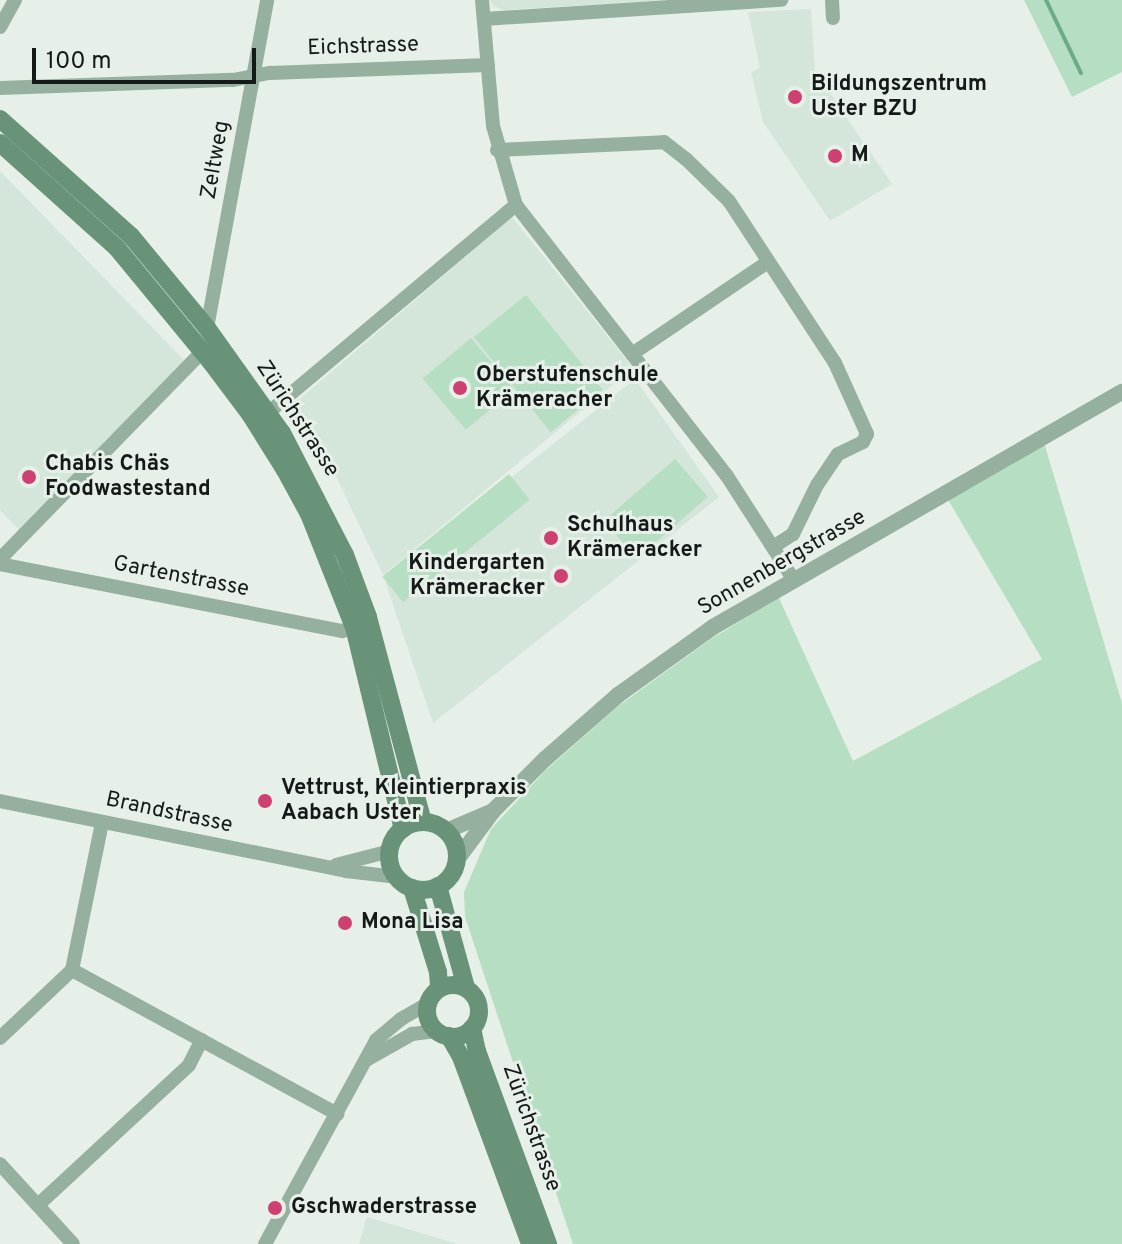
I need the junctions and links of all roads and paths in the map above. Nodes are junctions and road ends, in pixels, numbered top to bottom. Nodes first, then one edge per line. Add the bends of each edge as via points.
1 (15, 0) edge
2 (267, 0) edge
3 (482, 0) edge
4 (781, 0) edge
5 (832, 0) edge
6 (833, 18) dead end
7 (484, 19) junction
8 (0, 27) edge
9 (488, 65) junction
10 (255, 76) junction
11 (0, 88) edge
12 (0, 119) edge
13 (0, 143) edge
14 (497, 150) junction
15 (516, 205) junction
16 (768, 262) junction
17 (207, 328) junction
18 (203, 351) junction
19 (632, 354) junction
20 (1122, 392) edge
21 (269, 412) junction
22 (773, 547) junction
23 (0, 562) edge
24 (793, 579) junction
25 (354, 627) junction
26 (0, 801) edge
27 (493, 811) junction
28 (102, 822) junction
29 (423, 822) junction
30 (403, 829) junction
31 (446, 831) junction
32 (390, 851) junction
33 (456, 861) junction
34 (330, 866) junction
35 (396, 877) junction
36 (438, 886) junction
37 (412, 888) junction
38 (72, 970) junction
39 (466, 988) junction
40 (433, 996) junction
41 (472, 1028) junction
42 (442, 1033) junction
43 (0, 1038) edge
44 (202, 1040) junction
45 (368, 1059) junction
46 (337, 1114) junction
47 (0, 1164) edge
48 (38, 1205) junction
49 (73, 1244) edge
50 (265, 1244) edge
51 (530, 1244) edge
52 (548, 1244) edge

1 - 8 street
2 - 10 street, Zeltweg
3 - 7 street
4 - 7 street
5 - 6 street
7 - 9 street
9 - 10 street, Eichstrasse
9 - 14 street
10 - 11 street, Eichstrasse
10 - 17 street, Zeltweg
12 - 17 main road, Zürichstrasse via 131,236
13 - 18 main road, Zürichstrasse via 117,248
14 - 15 street
14 - 16 street via 664,142 729,201
15 - 19 street
15 - 21 street
16 - 19 street
16 - 22 street via 835,363 867,434 863,442 838,454 793,534
17 - 21 main road, Zürichstrasse
18 - 23 street
18 - 25 main road, Zürichstrasse via 285,470 309,514
19 - 22 street via 727,476
20 - 24 street, Sonnenbergstrasse
21 - 29 main road, Zürichstrasse via 345,555 368,617
22 - 24 street
23 - 25 street, Gartenstrasse via 342,631
24 - 27 street, Sonnenbergstrasse via 713,627 618,695
25 - 30 main road, Zürichstrasse
26 - 28 street, Brandstrasse
27 - 31 street, Sonnenbergstrasse
27 - 33 street, Sonnenbergstrasse
28 - 34 street, Brandstrasse
28 - 38 street
29 - 30 main road
29 - 31 main road
30 - 32 main road
31 - 33 main road via 454,842
32 - 34 street, Brandstrasse
32 - 35 main road
33 - 36 main road via 452,874
34 - 35 street, Brandstrasse
35 - 37 main road
36 - 37 main road
36 - 39 main road
37 - 40 main road via 438,972
38 - 43 street
38 - 44 street
39 - 40 main road via 452,984
39 - 41 main road via 478,1007
40 - 42 main road via 428,1020
40 - 45 street via 387,1028
41 - 42 main road via 464,1034
41 - 52 main road, Zürichstrasse
42 - 45 street via 412,1034
42 - 51 main road, Zürichstrasse via 461,1057
44 - 46 street
44 - 48 street via 189,1065
45 - 46 street
46 - 50 street
47 - 48 street
48 - 49 street

